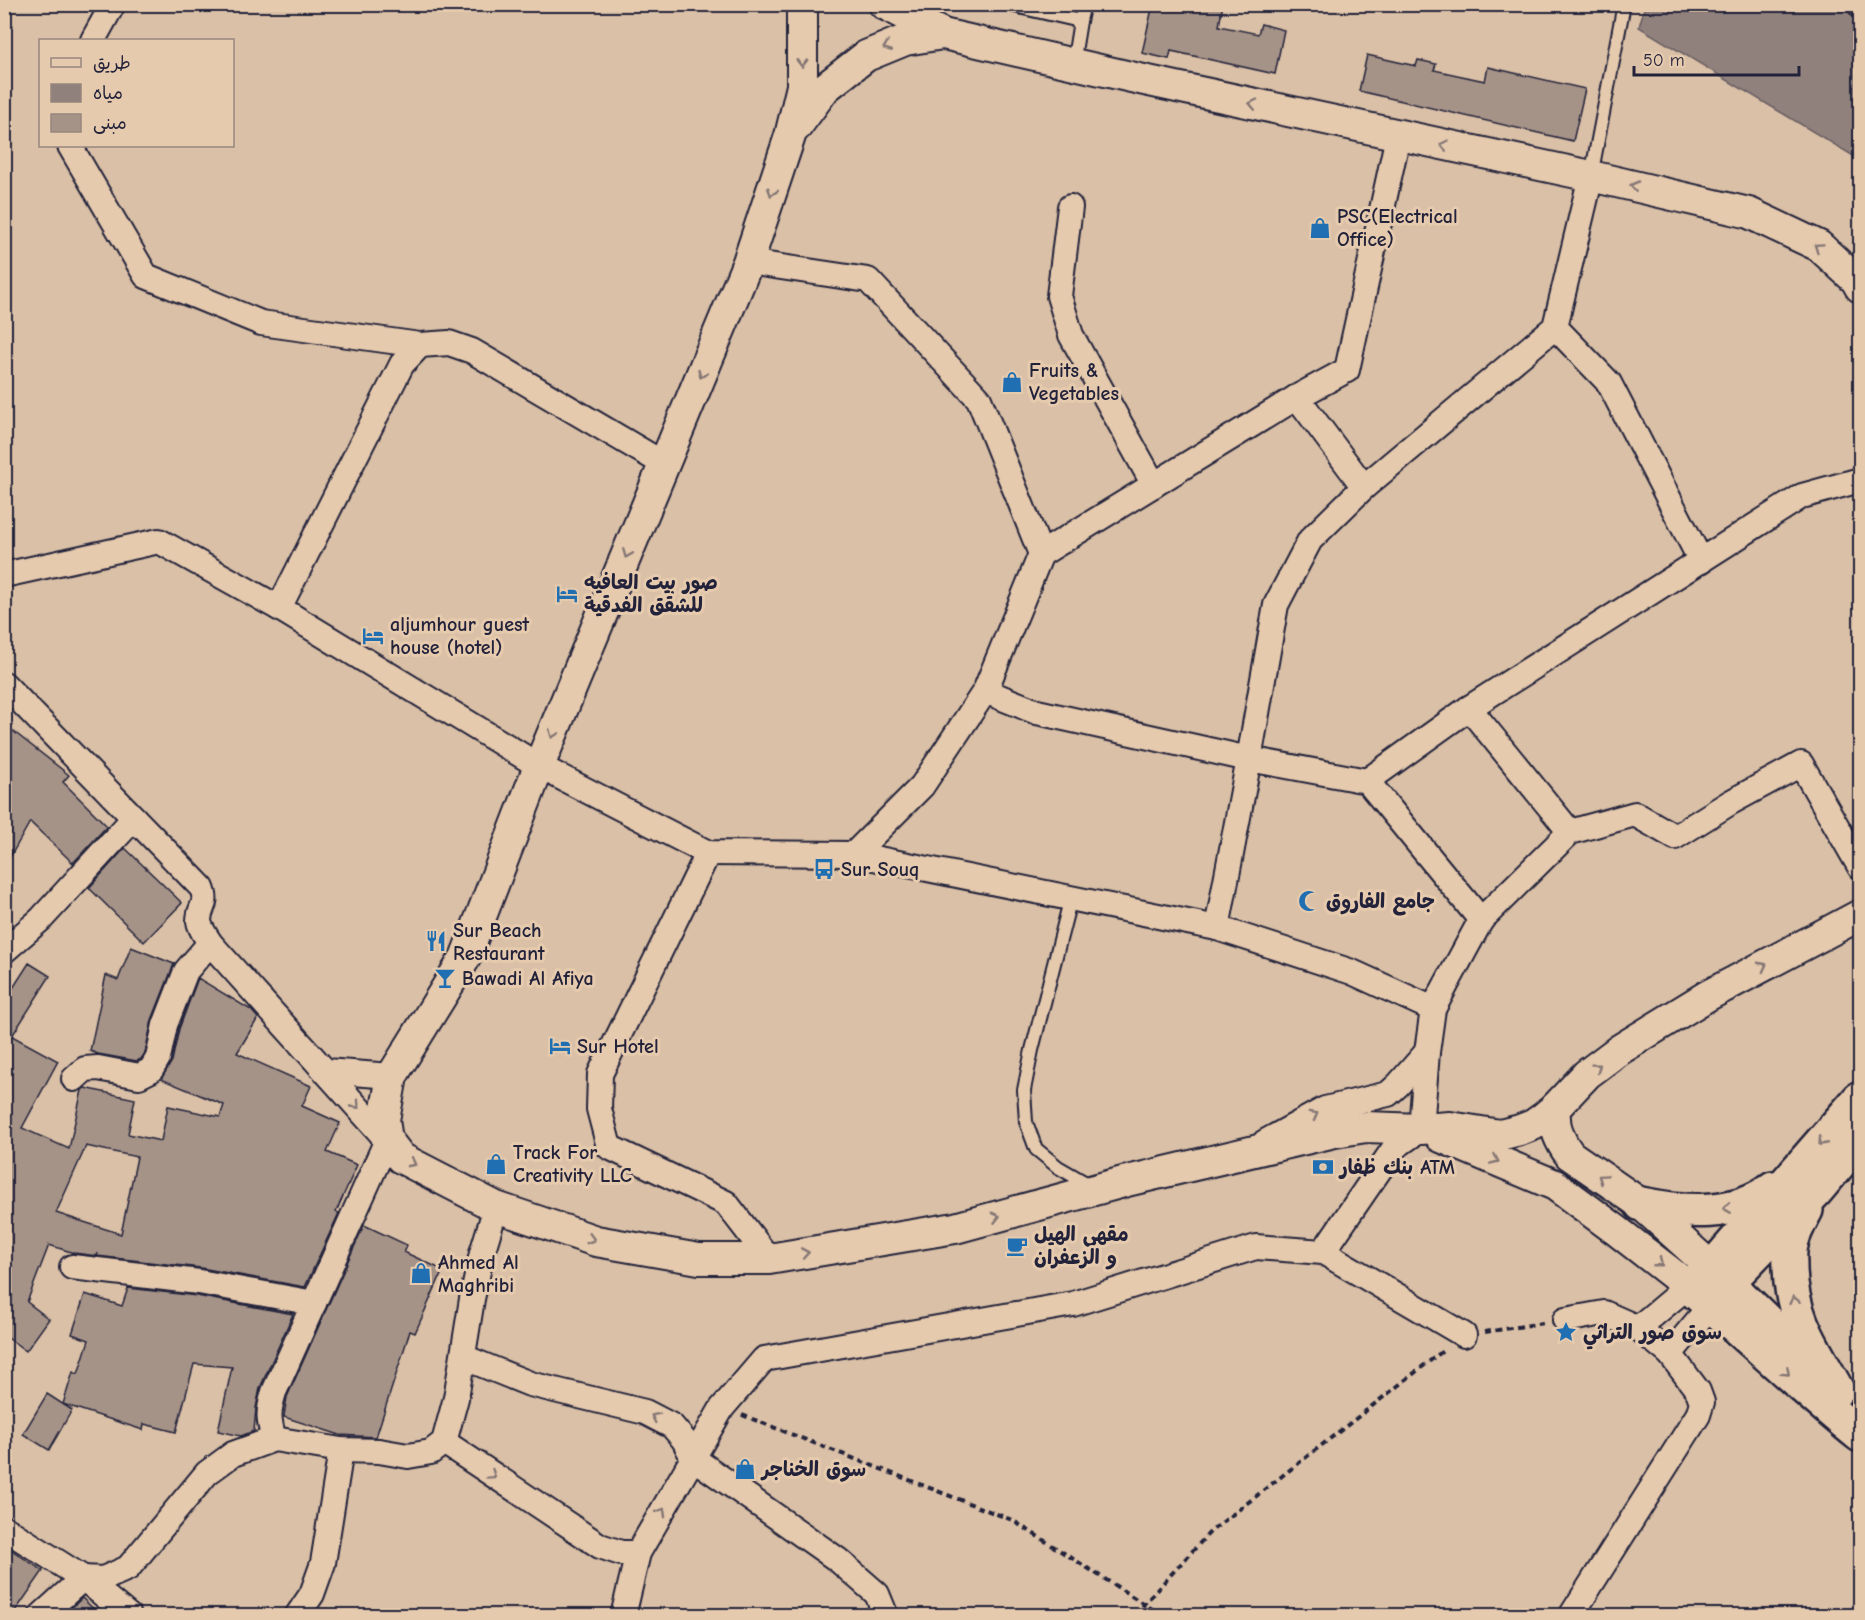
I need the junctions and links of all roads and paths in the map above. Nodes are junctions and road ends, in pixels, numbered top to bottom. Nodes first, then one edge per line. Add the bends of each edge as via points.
1 (113, 4) edge
2 (802, 4) edge
3 (884, 4) edge
4 (1006, 4) edge
5 (1084, 4) edge
6 (1624, 4) edge
7 (1080, 21) junction
8 (943, 34) junction
9 (94, 39) edge
10 (1073, 64) junction
11 (1398, 135) junction
12 (790, 136) junction
13 (71, 147) edge
14 (1591, 176) junction
15 (1070, 207) dead end
16 (748, 262) junction
17 (1860, 286) edge
18 (1555, 327) junction
19 (420, 345) junction
20 (1297, 396) junction
21 (664, 464) junction
22 (1860, 480) edge
23 (1154, 484) junction
24 (1364, 487) junction
25 (1041, 554) junction
26 (1701, 561) junction
27 (4, 575) edge
28 (279, 608) junction
29 (4, 684) edge
30 (985, 691) junction
31 (1469, 708) junction
32 (1249, 759) junction
33 (539, 766) junction
34 (1367, 781) junction
35 (134, 818) junction
36 (1570, 832) junction
37 (708, 853) junction
38 (854, 854) junction
39 (1860, 867) edge
40 (1071, 897) junction
41 (1860, 915) edge
42 (1481, 920) junction
43 (1217, 928) junction
44 (210, 943) junction
45 (4, 951) edge
46 (1433, 1009) junction
47 (1427, 1052) junction
48 (325, 1071) junction
49 (392, 1076) junction
50 (74, 1079) dead end
51 (1860, 1098) edge
52 (1555, 1108) junction
53 (1421, 1129) junction
54 (1860, 1139) edge
55 (387, 1140) junction
56 (1245, 1154) junction
57 (1806, 1181) junction
58 (1097, 1189) junction
59 (1641, 1204) junction
60 (496, 1207) junction
61 (1323, 1252) junction
62 (769, 1259) junction
63 (72, 1267) dead end
64 (1710, 1285) junction
65 (314, 1303) junction
66 (1565, 1320) joint
67 (1638, 1328) junction
68 (1464, 1335) junction
69 (1670, 1354) junction
70 (463, 1357) junction
71 (1837, 1389) junction
72 (722, 1408) junction
73 (1860, 1417) edge
74 (1860, 1435) edge
75 (274, 1439) junction
76 (444, 1442) junction
77 (341, 1450) junction
78 (693, 1458) junction
79 (4, 1528) edge
80 (638, 1553) junction
81 (83, 1578) junction
82 (1144, 1604) junction
83 (41, 1616) edge
84 (129, 1616) edge
85 (297, 1616) edge
86 (623, 1616) edge
87 (886, 1616) edge
88 (1138, 1616) edge
89 (1163, 1616) edge
90 (1571, 1616) edge

1 - 9 street
2 -> 12 street via 802,86
3 - 8 street
4 - 7 lane
5 - 7 lane
6 - 14 lane
7 - 10 lane
8 - 10 street
8 -> 12 street via 906,40 866,56 825,88
11 -> 10 street
14 -> 11 street
11 - 20 street via 1347,370
12 -> 16 street
13 - 19 street via 146,276 261,322
17 -> 14 street via 1819,246 1749,213
14 - 18 street
15 - 23 street via 1059,296 1071,335
16 -> 21 street
16 - 25 street via 868,280 979,399
18 - 24 street
18 - 26 street via 1609,383
19 - 21 street via 449,343 472,351
19 - 28 street via 402,364
20 - 23 street
20 - 24 street
21 -> 33 street
22 - 26 street via 1802,496
23 - 25 street
24 - 32 street via 1310,540 1276,605
25 - 30 street
26 - 31 street
27 - 28 street via 159,541
28 - 33 street
29 - 35 street
30 - 32 street via 1037,712
30 - 38 street via 922,786
31 - 34 street
31 - 36 street
32 - 34 street
32 - 43 street
33 - 37 street
33 - 49 street via 465,958
34 - 42 street
35 - 44 street via 202,888 206,898 199,920
35 - 45 street via 41,919
36 - 39 street via 1635,814 1675,837 1801,764
36 - 42 street
37 - 38 street
37 - 62 street via 600,1074 599,1109 609,1147 726,1203
38 - 40 street
40 - 43 street
40 - 58 lane via 1032,1050 1024,1090 1026,1122 1036,1149
52 -> 41 street via 1587,1074 1619,1050 1707,996
42 - 46 street
43 - 46 street via 1352,972
44 - 48 street
44 - 50 street via 186,971 151,1070 139,1076 85,1069
46 - 47 street
47 - 53 street
56 -> 47 street via 1325,1109 1388,1094
48 - 49 street
48 -> 55 street
49 - 55 street via 384,1120
51 -> 57 main road
52 - 53 street via 1533,1125 1509,1134 1450,1127
59 -> 52 street via 1570,1155 1555,1127
53 - 56 street via 1366,1127
53 - 61 street via 1395,1147
53 -> 64 street via 1555,1185 1616,1230
54 - 57 main road
55 -> 60 street via 401,1158
55 - 65 street
56 - 58 street
57 -> 59 main road via 1736,1207 1680,1211
57 - 64 main road
71 -> 57 main road via 1799,1320 1791,1283 1791,1245
62 -> 58 street via 955,1228
59 - 64 street
60 -> 62 street via 596,1241 699,1259
60 - 70 street via 480,1264
61 - 68 street
61 - 72 street via 1256,1247 1073,1304 764,1359
63 - 65 street via 199,1282
64 - 67 street
64 - 69 street
64 - 71 main road
64 -> 74 main road via 1822,1404
65 - 75 street via 274,1392 269,1411
66 - 67 street via 1604,1314
66 - 68 path
67 - 69 street
68 - 82 path via 1210,1532
69 - 90 street via 1698,1391 1702,1402 1698,1415
70 - 76 street
78 -> 70 street via 672,1426 645,1412 530,1384
71 - 73 main road
72 - 78 street
72 - 82 path via 1012,1520
75 - 77 street
75 - 81 street via 233,1454 207,1473 128,1568 103,1579
76 - 77 street via 431,1452 408,1456
76 -> 80 street via 600,1546 621,1554
77 - 85 street via 323,1563 312,1594
80 -> 78 street
78 - 87 street via 838,1560 877,1594
79 - 81 street
80 - 86 street
81 - 83 street
81 - 84 street
82 - 88 path
82 - 89 path

